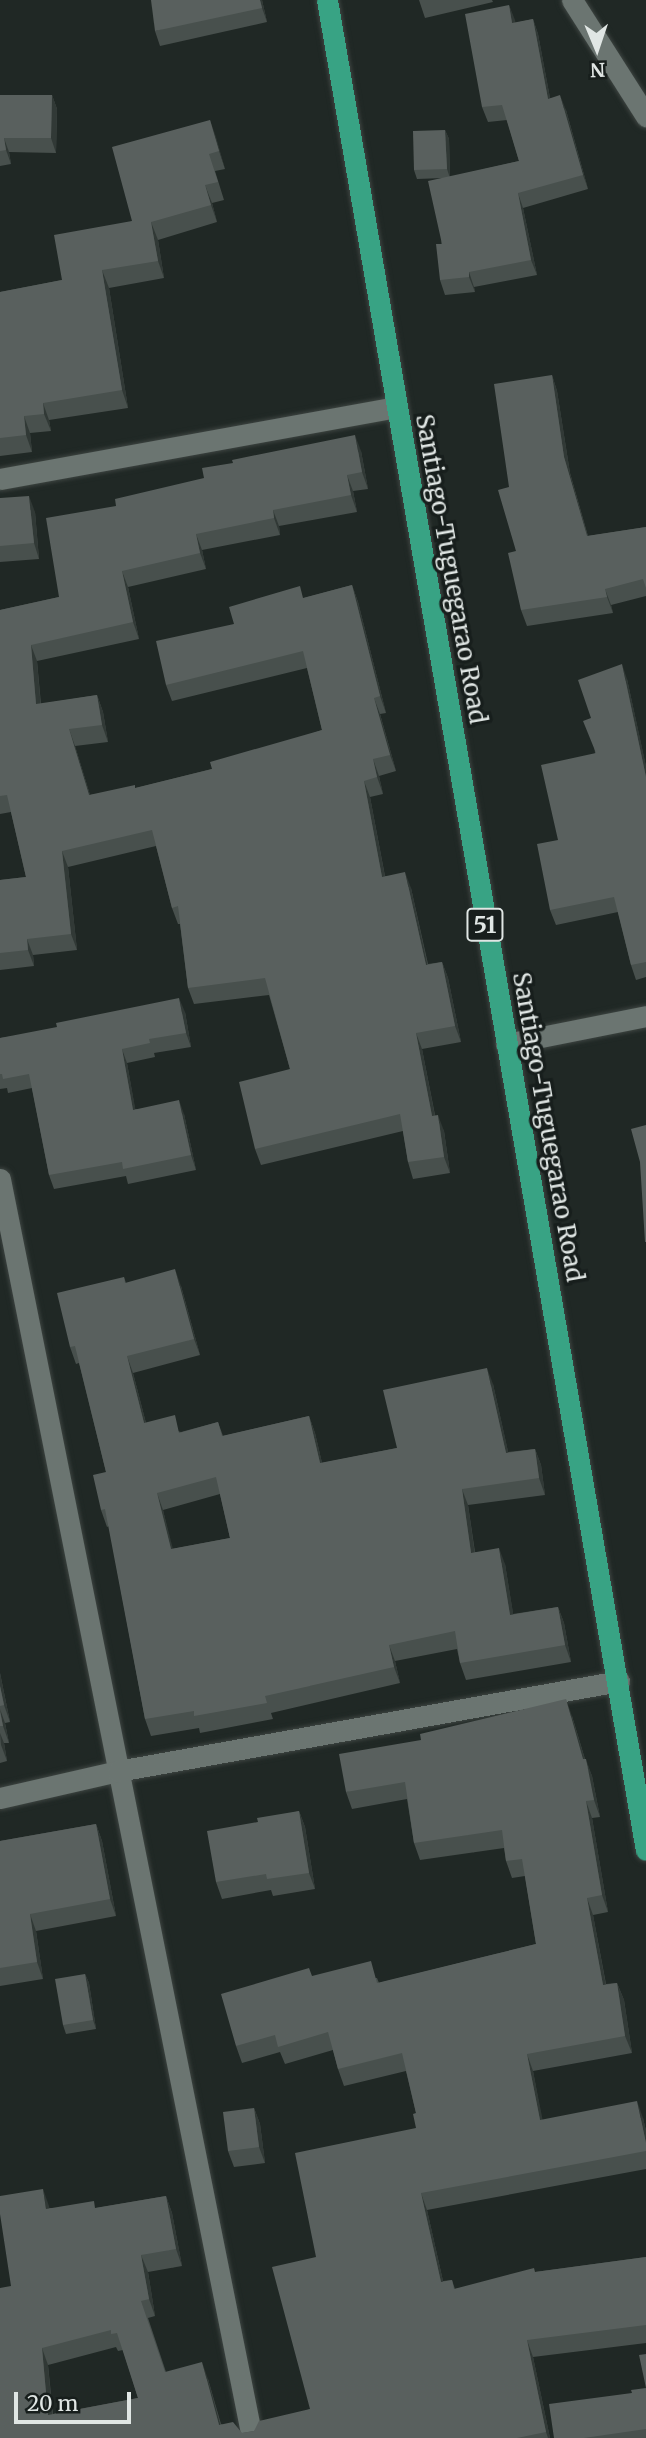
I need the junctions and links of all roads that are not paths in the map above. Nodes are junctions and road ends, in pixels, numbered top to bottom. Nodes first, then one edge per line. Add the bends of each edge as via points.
1 (327, 0) edge
2 (572, 0) edge
3 (646, 116) edge
4 (397, 407) junction
5 (0, 479) edge
6 (646, 1016) edge
7 (506, 1044) junction
8 (0, 1179) edge
9 (619, 1681) junction
10 (118, 1771) junction
11 (0, 1798) edge
12 (646, 1850) edge
13 (252, 2438) edge

1 - 4 highway, Santiago-Tuguegarao Road / 51
2 - 3 street
4 - 5 street
4 - 7 highway, Santiago-Tuguegarao Road / 51
6 - 7 street
7 - 9 highway, Santiago-Tuguegarao Road / 51
8 - 10 street
9 - 10 street
9 - 12 highway, Santiago-Tuguegarao Road / 51
10 - 11 street
10 - 13 street

